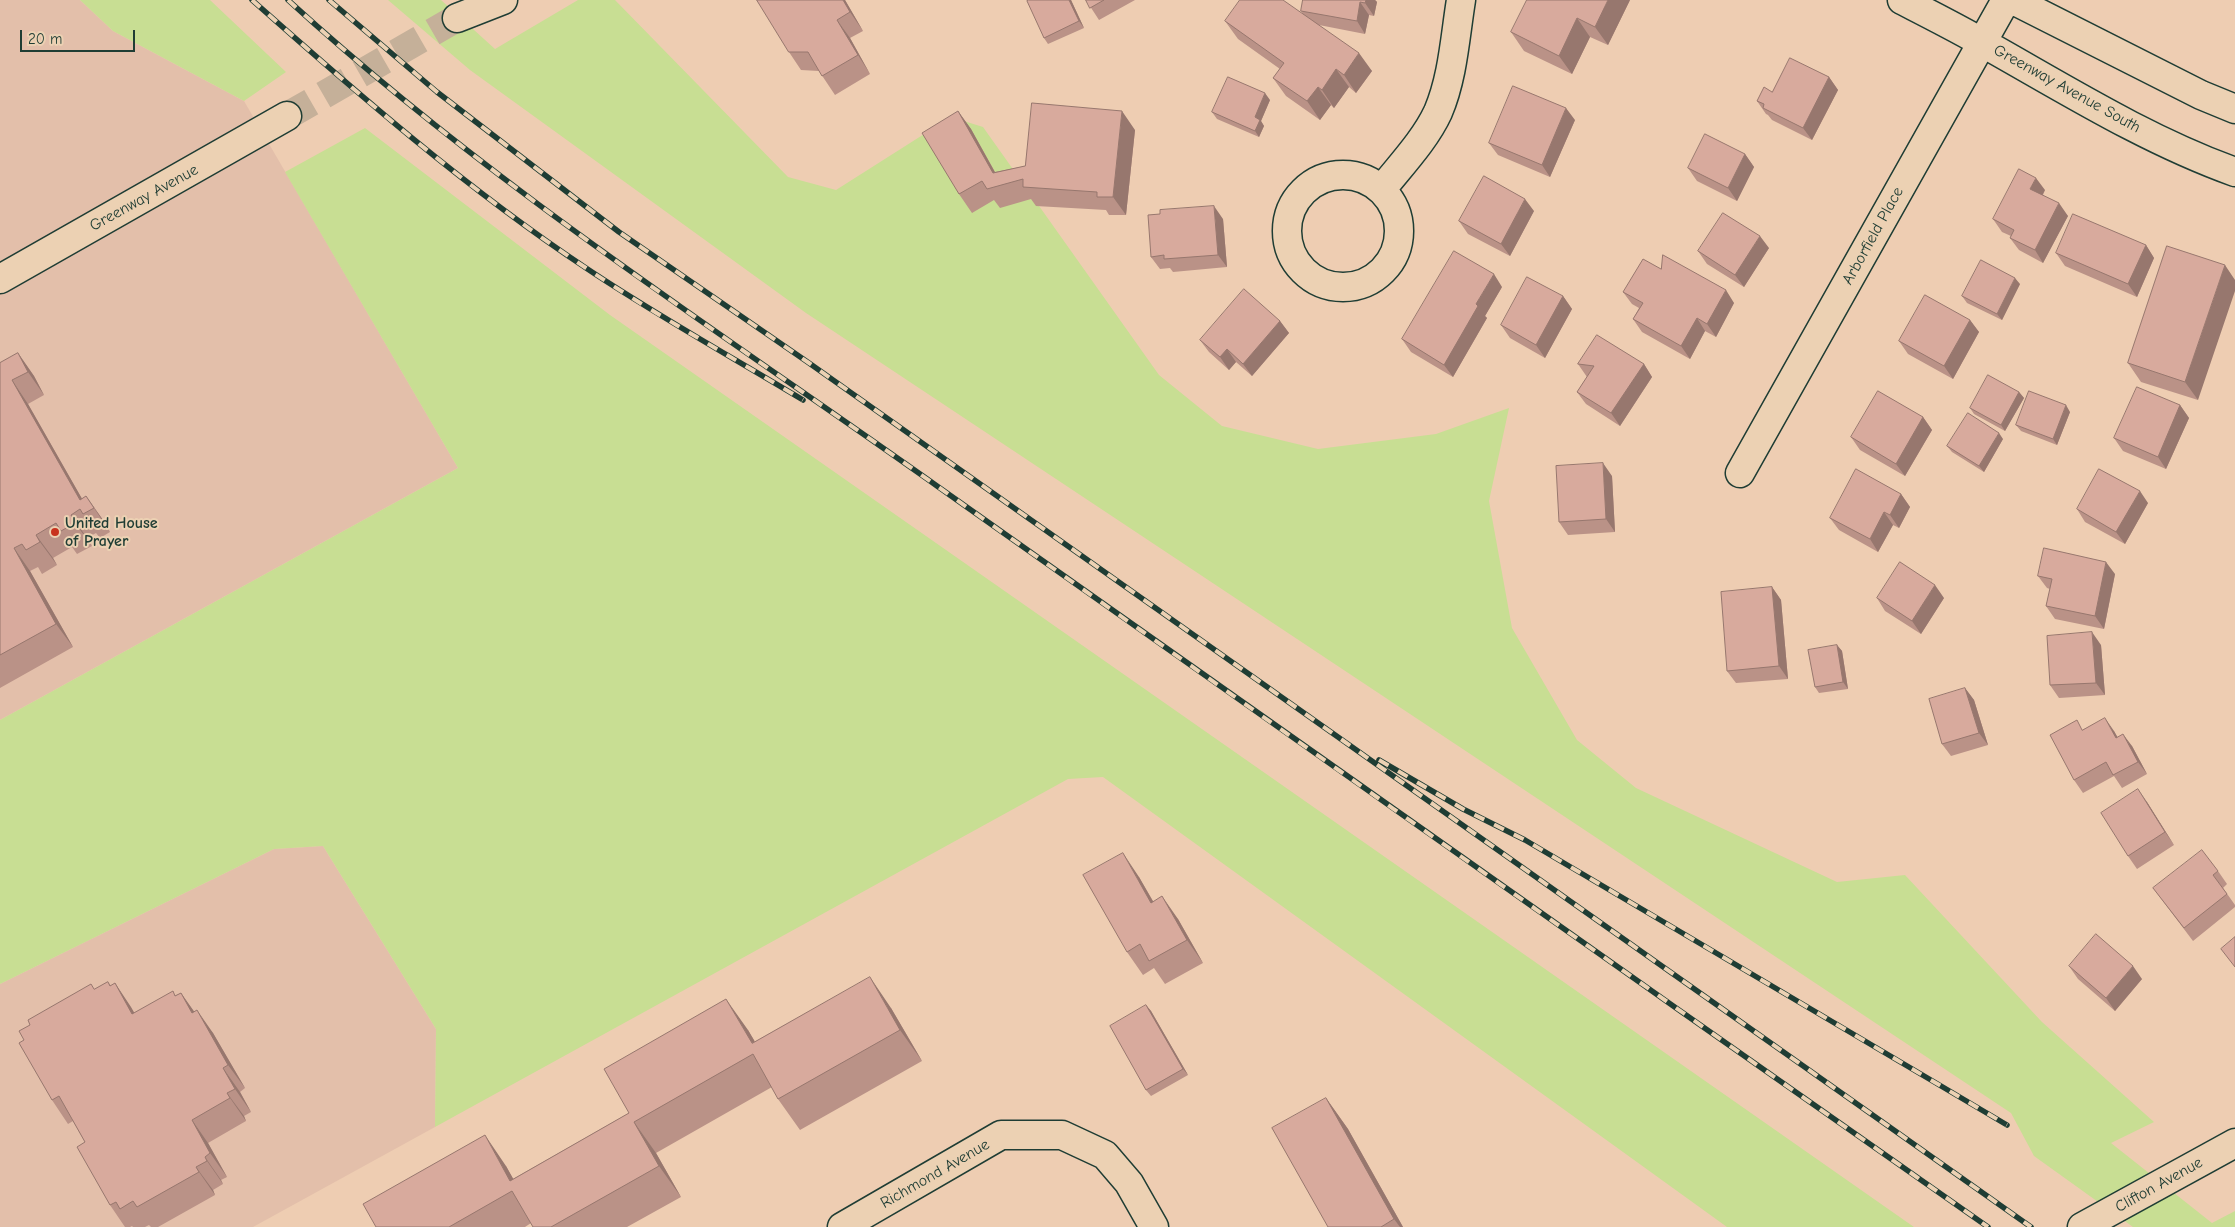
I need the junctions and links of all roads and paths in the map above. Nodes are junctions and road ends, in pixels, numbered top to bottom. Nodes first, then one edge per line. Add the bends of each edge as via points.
1 (477, 0) edge
2 (503, 0) edge
3 (1461, 0) edge
4 (1902, 0) edge
5 (2006, 0) edge
6 (2013, 0) edge
7 (1983, 42) junction
8 (2235, 109) edge
9 (287, 116) tunnel mouth
10 (2235, 172) edge
11 (1382, 190) junction
12 (0, 279) edge
13 (1740, 472) dead end
14 (2235, 1143) edge
15 (842, 1227) edge
16 (1154, 1227) edge
17 (2082, 1227) edge

1 - 2 street via 457,18
3 - 11 street via 1447,88 1437,114
4 - 7 street, Greenway Avenue South
5 - 7 street, Arborfield Place
6 - 8 street
7 - 10 street, Greenway Avenue South via 2051,84 2129,125
7 - 13 street, Arborfield Place
9 - 12 street, Greenway Avenue
11 - 11 street via 1363,177 1340,174 1318,180 1300,193 1289,212 1286,234 1291,255 1304,273 1323,284 1345,288 1366,282 1385,270 1396,250 1400,228 1395,207
14 - 17 street, Clifton Avenue
15 - 16 street, Richmond Avenue via 1001,1135 1062,1135 1105,1155 1129,1183

